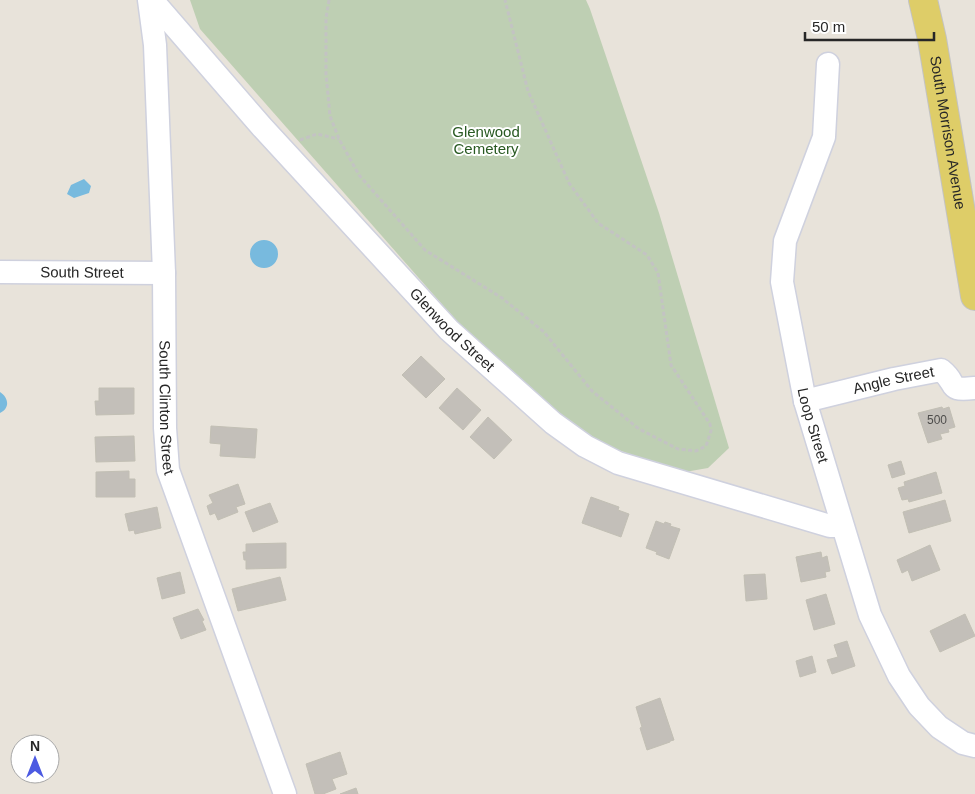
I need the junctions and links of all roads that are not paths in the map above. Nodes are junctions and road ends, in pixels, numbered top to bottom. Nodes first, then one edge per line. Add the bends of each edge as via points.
1 (150, 0) edge
2 (924, 0) edge
3 (828, 64) dead end
4 (0, 272) edge
5 (164, 273) junction
6 (975, 296) edge
7 (975, 388) edge
8 (805, 401) junction
9 (842, 526) junction
10 (975, 746) edge
11 (285, 794) edge

1 - 5 street, South Clinton Street via 155,45
1 - 9 street, Glenwood Street via 449,330 553,423 585,446 618,463 830,526
2 - 6 main road, South Morrison Avenue
3 - 8 street, Loop Street via 824,137 784,241 782,282
4 - 5 street, South Street
5 - 11 street, South Clinton Street via 168,470
7 - 8 street, Angle Street via 954,388 941,370
8 - 9 street, Loop Street
9 - 10 street, Loop Street via 870,615 899,676 919,706 939,727 963,743

